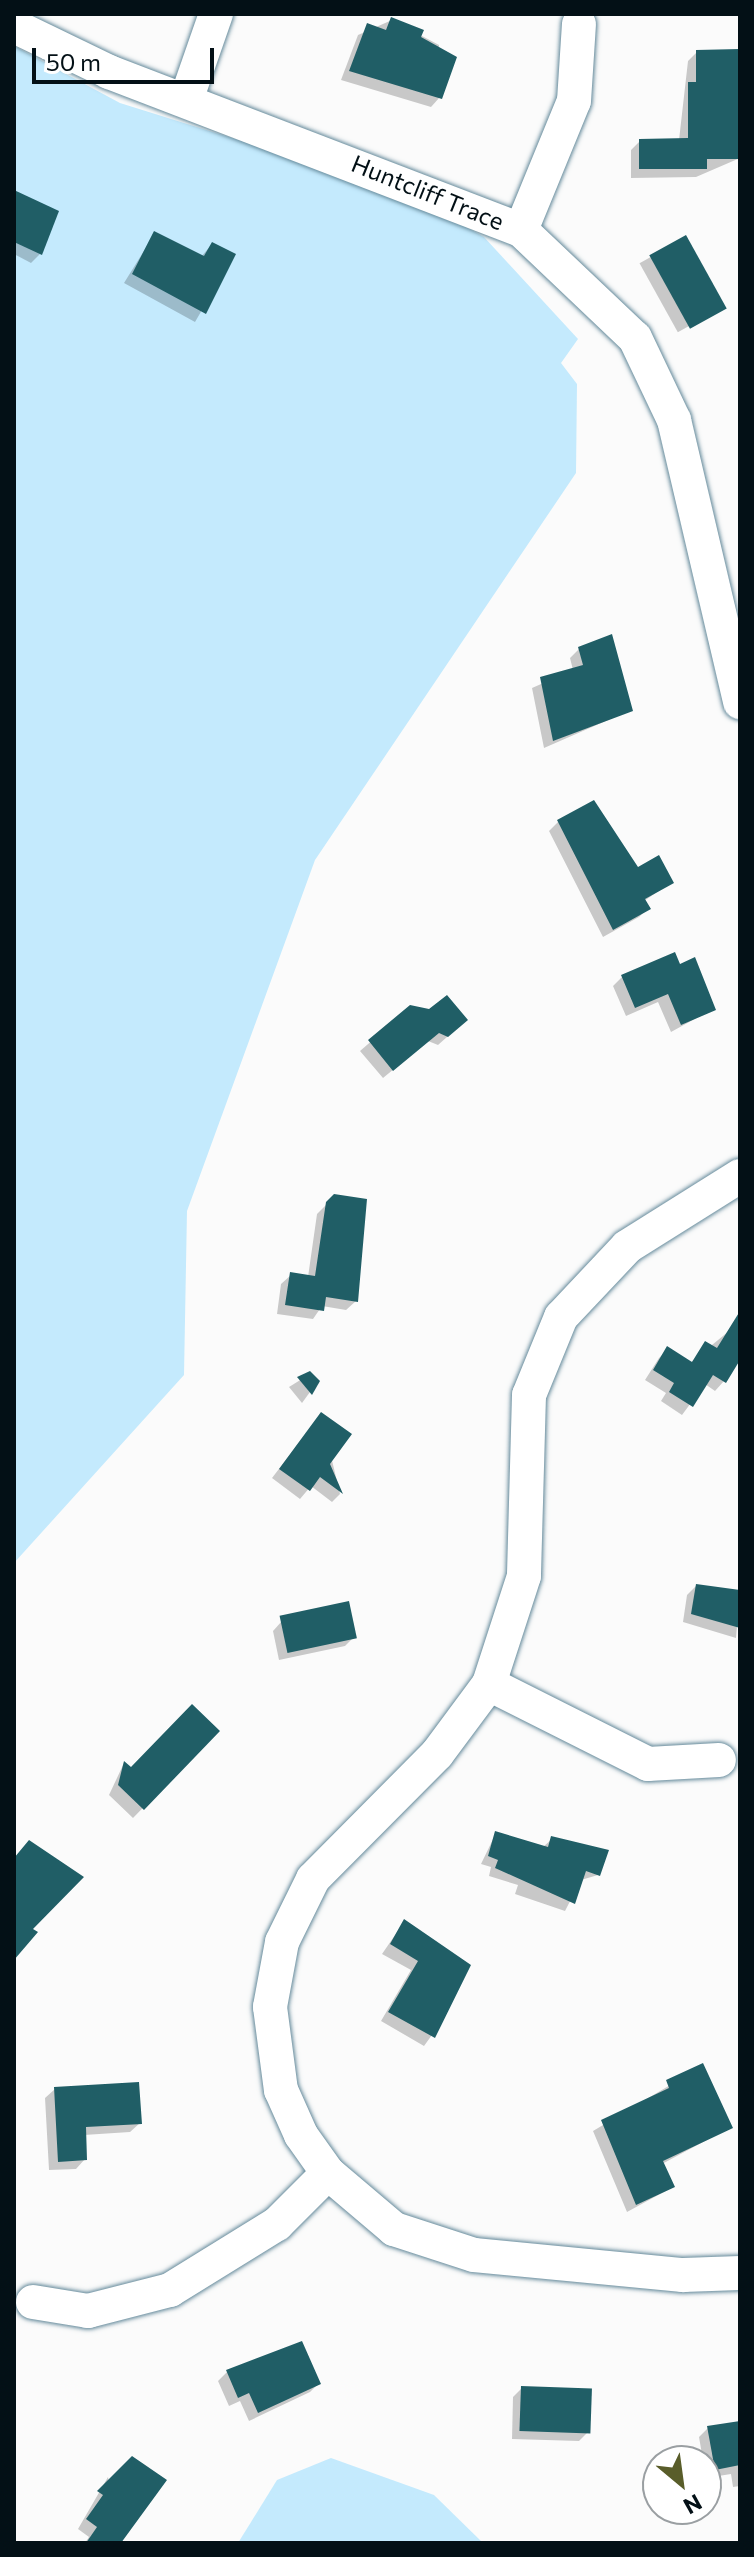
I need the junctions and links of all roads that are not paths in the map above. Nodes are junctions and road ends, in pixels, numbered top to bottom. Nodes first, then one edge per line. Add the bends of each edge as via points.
1 (216, 14) edge
2 (579, 24) dead end
3 (14, 26) edge
4 (186, 100) junction
5 (521, 230) junction
6 (740, 702) edge
7 (740, 1176) edge
8 (489, 1684) junction
9 (719, 1760) dead end
10 (328, 2173) junction
11 (740, 2273) edge
12 (33, 2302) dead end

1 - 4 street
2 - 5 street via 574,101
3 - 4 street, Huntcliff Trace
4 - 5 street, Huntcliff Trace
5 - 6 street, Huntcliff Trace via 635,338 674,420
7 - 8 street via 609,1263 561,1317 541,1355 525,1433 524,1576
8 - 9 street via 648,1764
8 - 10 street via 437,1754 313,1879 282,1942 270,2007 272,2051 301,2135
10 - 11 street via 394,2229 447,2248 683,2275
10 - 12 street via 252,2243 170,2290 88,2311

